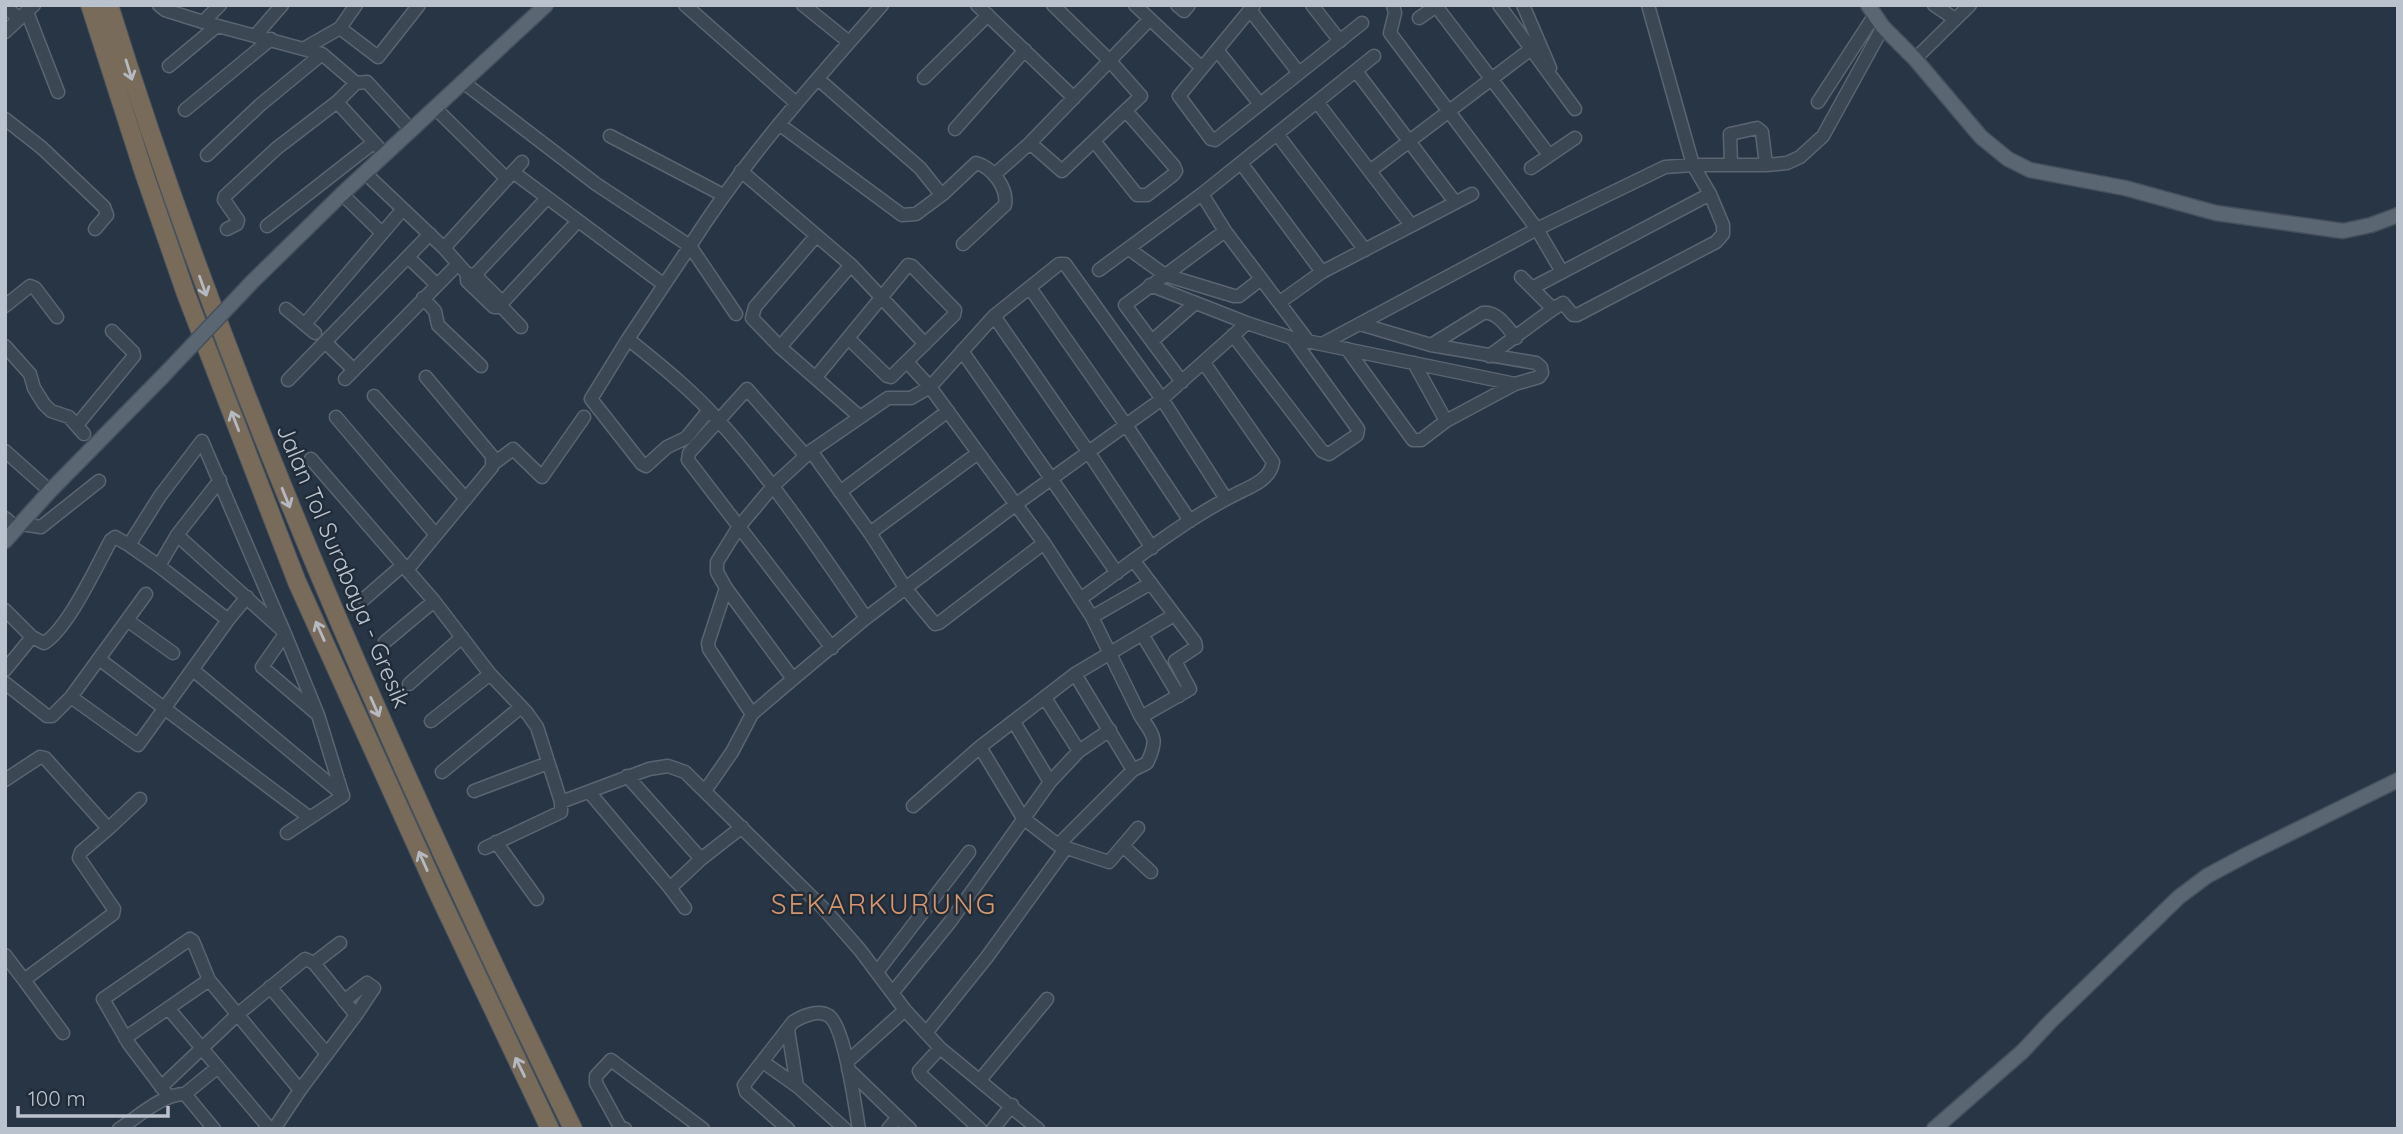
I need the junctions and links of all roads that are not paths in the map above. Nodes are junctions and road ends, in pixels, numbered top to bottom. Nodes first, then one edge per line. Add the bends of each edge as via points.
1 (90, 5) edge
2 (109, 5) edge
3 (159, 5) edge
4 (220, 5) edge
5 (282, 5) edge
6 (356, 5) edge
7 (419, 5) edge
8 (547, 5) edge
9 (685, 5) edge
10 (803, 5) edge
11 (881, 5) edge
12 (977, 5) edge
13 (1053, 5) edge
14 (1135, 5) edge
15 (1177, 5) edge
16 (1189, 5) edge
17 (1312, 5) edge
18 (1393, 5) edge
19 (1499, 5) edge
20 (1524, 5) edge
21 (1648, 5) edge
22 (1934, 5) edge
23 (1970, 5) edge
24 (5, 6) edge
25 (1437, 6) edge
26 (1252, 8) edge
27 (27, 12) edge
28 (988, 15) junction
29 (1875, 16) edge
30 (1419, 18) dead end
31 (1150, 19) junction
32 (1955, 19) junction
33 (203, 22) junction
34 (1362, 23) dead end
35 (217, 26) junction
36 (340, 28) junction
37 (5, 32) edge
38 (254, 36) junction
39 (271, 39) junction
40 (1340, 41) junction
41 (849, 42) junction
42 (1535, 46) junction
43 (305, 48) junction
44 (1025, 50) junction
45 (1217, 50) junction
46 (323, 54) junction
47 (1374, 56) dead end
48 (1109, 60) junction
49 (1915, 60) junction
50 (169, 65) dead end
51 (1202, 68) junction
52 (1356, 71) junction
53 (1299, 74) junction
54 (924, 78) dead end
55 (818, 79) junction
56 (1492, 79) junction
57 (463, 82) junction
58 (356, 83) junction
59 (58, 92) dead end
60 (1074, 98) junction
61 (337, 102) junction
62 (1317, 102) junction
63 (1818, 102) dead end
64 (796, 103) junction
65 (1260, 104) junction
66 (435, 108) junction
67 (1575, 109) dead end
68 (186, 110) dead end
69 (1126, 111) junction
70 (1450, 111) junction
71 (5, 119) edge
72 (779, 124) junction
73 (411, 130) junction
74 (955, 130) dead end
75 (1277, 134) junction
76 (610, 136) dead end
77 (1575, 138) dead end
78 (1094, 141) junction
79 (373, 142) junction
80 (1409, 142) junction
81 (1030, 143) junction
82 (207, 155) dead end
83 (384, 155) junction
84 (1549, 155) junction
85 (1241, 163) junction
86 (1693, 165) junction
87 (1731, 165) junction
88 (1766, 165) junction
89 (1531, 168) dead end
90 (514, 171) junction
91 (741, 171) junction
92 (1370, 172) junction
93 (365, 173) junction
94 (994, 175) junction
95 (342, 194) junction
96 (943, 194) junction
97 (1202, 194) junction
98 (1472, 194) dead end
99 (1710, 194) junction
100 (723, 195) junction
101 (547, 198) junction
102 (1455, 202) junction
103 (403, 209) junction
104 (2398, 215) edge
105 (578, 221) junction
106 (1411, 225) junction
107 (268, 226) dead end
108 (95, 229) dead end
109 (227, 229) dead end
110 (1537, 229) junction
111 (1225, 231) junction
112 (382, 232) junction
113 (430, 234) junction
114 (816, 236) junction
115 (963, 244) dead end
116 (690, 246) junction
117 (444, 248) junction
118 (1129, 249) junction
119 (1365, 250) junction
120 (408, 257) junction
121 (458, 264) junction
122 (851, 265) junction
123 (1099, 270) dead end
124 (1322, 272) junction
125 (1562, 272) junction
126 (471, 275) junction
127 (1165, 275) junction
128 (1521, 277) dead end
129 (1261, 279) junction
130 (436, 284) junction
131 (663, 284) junction
132 (1150, 285) junction
133 (1030, 288) junction
134 (1532, 288) junction
135 (423, 298) junction
136 (881, 298) junction
137 (1280, 302) junction
138 (1194, 304) junction
139 (502, 305) junction
140 (5, 306) edge
141 (286, 309) dead end
142 (1553, 309) junction
143 (736, 314) dead end
144 (994, 316) junction
145 (57, 317) dead end
146 (1247, 323) junction
147 (1360, 324) junction
148 (521, 327) dead end
149 (112, 331) dead end
150 (315, 333) junction
151 (1233, 335) junction
152 (848, 338) junction
153 (1292, 338) junction
154 (1516, 338) junction
155 (628, 339) junction
156 (1152, 341) junction
157 (1308, 341) junction
158 (925, 344) junction
159 (1322, 344) junction
160 (1431, 345) junction
161 (5, 346) edge
162 (780, 347) junction
163 (1346, 349) junction
164 (962, 351) junction
165 (1489, 356) junction
166 (907, 362) junction
167 (1204, 363) junction
168 (1414, 363) junction
169 (481, 366) dead end
170 (426, 377) dead end
171 (816, 377) junction
172 (288, 380) dead end
173 (1182, 382) junction
174 (1516, 384) junction
175 (930, 387) junction
176 (374, 396) dead end
177 (1162, 399) junction
178 (948, 411) junction
179 (713, 414) junction
180 (336, 417) dead end
181 (584, 417) dead end
182 (860, 417) junction
183 (1446, 421) junction
184 (1126, 425) junction
185 (5, 451) edge
186 (978, 453) junction
187 (1089, 453) junction
188 (808, 454) junction
189 (311, 459) dead end
190 (493, 464) junction
191 (1053, 478) junction
192 (220, 480) junction
193 (99, 481) dead end
194 (774, 485) junction
195 (50, 491) junction
196 (840, 492) junction
197 (466, 499) junction
198 (1226, 499) junction
199 (1015, 505) junction
200 (5, 518) edge
201 (1190, 521) junction
202 (19, 526) junction
203 (738, 528) junction
204 (870, 533) junction
205 (177, 535) junction
206 (436, 535) junction
207 (5, 541) edge
208 (1044, 543) junction
209 (129, 545) junction
210 (1152, 548) junction
211 (1134, 561) junction
212 (159, 566) junction
213 (405, 567) junction
214 (1117, 573) junction
215 (1151, 583) junction
216 (726, 588) junction
217 (906, 589) junction
218 (146, 594) dead end
219 (247, 597) junction
220 (363, 599) dead end
221 (1080, 599) junction
222 (434, 601) junction
223 (5, 610) edge
224 (1174, 615) junction
225 (1092, 617) junction
226 (866, 618) junction
227 (228, 620) junction
228 (127, 621) junction
229 (285, 633) junction
230 (1142, 634) junction
231 (32, 637) junction
232 (462, 637) junction
233 (385, 642) dead end
234 (832, 648) junction
235 (173, 653) dead end
236 (1110, 654) junction
237 (99, 659) junction
238 (5, 670) edge
239 (193, 670) junction
240 (490, 674) junction
241 (1075, 674) junction
242 (793, 679) junction
243 (409, 684) dead end
244 (7, 688) edge
245 (1179, 696) junction
246 (71, 697) junction
247 (1045, 698) junction
248 (521, 707) junction
249 (165, 708) junction
250 (752, 714) junction
251 (318, 715) junction
252 (1141, 717) junction
253 (431, 721) dead end
254 (1014, 722) junction
255 (1110, 730) junction
256 (980, 747) junction
257 (1079, 751) junction
258 (548, 763) junction
259 (1133, 770) junction
260 (442, 772) dead end
261 (627, 776) junction
262 (5, 780) edge
263 (1051, 782) junction
264 (2397, 783) edge
265 (474, 791) dead end
266 (705, 791) junction
267 (590, 793) junction
268 (343, 796) junction
269 (139, 799) dead end
270 (561, 802) junction
271 (913, 806) dead end
272 (310, 818) junction
273 (1023, 818) junction
274 (742, 827) junction
275 (1138, 828) dead end
276 (108, 829) junction
277 (287, 833) dead end
278 (1123, 846) junction
279 (1062, 847) junction
280 (969, 852) dead end
281 (701, 859) junction
282 (1151, 872) dead end
283 (670, 888) junction
284 (537, 899) dead end
285 (685, 908) dead end
286 (341, 943) dead end
287 (5, 955) edge
288 (314, 962) junction
289 (877, 972) junction
290 (24, 980) junction
291 (209, 980) junction
292 (270, 987) junction
293 (893, 992) junction
294 (1047, 999) dead end
295 (344, 1001) junction
296 (168, 1008) junction
297 (905, 1010) junction
298 (238, 1014) junction
299 (356, 1016) junction
300 (788, 1030) junction
301 (63, 1033) dead end
302 (926, 1033) junction
303 (125, 1038) junction
304 (202, 1047) junction
305 (940, 1048) junction
306 (327, 1054) junction
307 (763, 1062) junction
308 (847, 1066) junction
309 (218, 1067) junction
310 (980, 1080) junction
311 (797, 1086) junction
312 (300, 1090) junction
313 (165, 1092) junction
314 (186, 1094) junction
315 (1012, 1105) junction
316 (856, 1112) junction
317 (898, 1117) junction
318 (831, 1118) junction
319 (119, 1129) edge
320 (213, 1129) edge
321 (272, 1129) edge
322 (550, 1129) edge
323 (573, 1129) edge
324 (625, 1129) edge
325 (703, 1129) edge
326 (788, 1129) edge
327 (845, 1129) edge
328 (859, 1129) edge
329 (888, 1129) edge
330 (910, 1129) edge
331 (980, 1129) edge
332 (993, 1129) edge
333 (1038, 1129) edge
334 (1934, 1129) edge

322 -> 1 highway, Jalan Tol Surabaya - Gresik via 297,582 182,282
2 -> 323 highway, Jalan Tol Surabaya - Gresik via 187,242 286,500 375,708
3 - 33 street
4 - 33 street
5 - 38 street
6 - 36 street
7 - 36 street via 378,57
8 - 57 main road
9 - 64 street
10 - 41 street
11 - 41 street
12 - 28 street
13 - 48 street
14 - 31 street
15 - 16 street via 1184,11
17 - 40 street
18 - 70 street via 1390,33
19 - 42 street
20 - 42 street
21 - 86 street
22 - 32 street
23 - 32 street
24 - 27 street
25 - 30 street
25 - 56 street
26 - 45 street
26 - 53 street
27 - 37 street
27 - 59 street
28 - 44 street
28 - 54 street
29 - 49 main road
29 - 63 street
29 - 88 street via 1823,136 1800,157
31 - 48 street
31 - 51 street
32 - 49 street
33 - 35 street
34 - 40 street
35 - 38 street
35 - 50 street
36 - 43 street
38 - 39 street
39 - 43 street
39 - 68 street
40 - 53 street
41 - 55 street
42 - 56 street
42 - 67 street
43 - 46 street
44 - 60 street
44 - 74 street
45 - 51 street
45 - 65 street
46 - 58 street
46 - 82 street
47 - 52 street
48 - 60 street
48 - 69 street via 1140,93 1139,100
49 - 104 main road via 1981,137 2030,170 2125,188 2216,213 2343,231
51 - 65 street via 1179,96 1211,139 1218,139
52 - 62 street
52 - 80 street
53 - 65 street
55 - 64 street
55 - 96 street via 920,168
56 - 70 street
56 - 84 street
57 - 66 main road
57 - 116 street via 596,184
58 - 61 street
58 - 73 street via 367,82
60 - 81 street
61 - 79 street
61 - 109 street via 225,196 238,219
62 - 75 street
62 - 92 street
64 - 72 street
66 - 73 main road
66 - 90 street
69 - 78 street
69 - 78 street via 1174,166 1173,175 1147,195 1137,195
70 - 80 street
70 - 110 street
71 - 108 street via 104,207 107,215
72 - 91 street
72 - 96 street via 902,215 916,214
73 - 83 main road
75 - 85 street
75 - 119 street
76 - 100 street
77 - 84 street
78 - 81 street via 1062,171
79 - 83 street
79 - 107 street
80 - 92 street
80 - 102 street
81 - 94 street
83 - 93 main road
84 - 89 street
85 - 97 street
85 - 124 street
86 - 87 street
86 - 99 street
86 - 110 street via 1665,167
87 - 88 street
87 - 88 street via 1730,134 1757,128 1762,132
90 - 101 street
90 - 117 street
91 - 100 street
91 - 114 street
92 - 106 street
93 - 95 main road
93 - 103 street
94 - 96 street via 976,163
94 - 115 street via 1006,197 1005,205
95 - 112 street
95 - 195 main road, bridge
97 - 111 street
97 - 118 street
98 - 102 street
99 - 125 street
99 - 142 street via 1723,225 1716,242 1577,315 1563,303
100 - 116 street
101 - 105 street
101 - 126 street
102 - 106 street
103 - 112 street
103 - 113 street
105 - 131 street
105 - 139 street
106 - 119 street
110 - 125 street
110 - 147 street
111 - 127 street
111 - 129 street
112 - 150 street
113 - 117 street
113 - 120 street
114 - 122 street
114 - 162 street via 752,312 752,318
116 - 131 street
116 - 143 street
117 - 121 street
118 - 123 street
118 - 127 street
119 - 124 street
120 - 130 street
120 - 150 street
121 - 126 street
121 - 130 street
122 - 136 street
122 - 162 street
124 - 137 street
125 - 134 street
126 - 139 street
127 - 129 street via 1236,296
127 - 132 street
128 - 134 street
129 - 137 street
130 - 135 street
131 - 155 street
132 - 138 street
132 - 156 street via 1125,306
133 - 144 street
133 - 177 street via 1065,264
133 - 184 street
134 - 142 street
135 - 150 street via 349,375
135 - 169 street via 435,311 438,325
136 - 152 street
136 - 158 street
136 - 158 street via 909,264 953,307 954,314
137 - 157 street
138 - 146 street
138 - 156 street
139 - 148 street
140 - 145 street via 30,286
141 - 150 street
142 - 154 street
144 - 164 street
144 - 187 street
146 - 151 street
146 - 153 street
147 - 159 street
147 - 160 street
149 - 161 street via 134,358 81,429 44,404 30,374
150 - 172 street
151 - 153 street via 1322,451 1329,454 1359,429
151 - 167 street
152 - 166 street via 888,377
152 - 171 street
153 - 157 street
154 - 160 street via 1489,312
154 - 165 street
155 - 179 street
155 - 179 street via 591,399 642,464 650,465
156 - 173 street
157 - 159 street
158 - 166 street
159 - 163 street
160 - 165 street
162 - 171 street
163 - 168 street
163 - 183 street via 1413,440 1421,440
164 - 175 street
164 - 191 street
165 - 174 street via 1541,367 1539,377
166 - 175 street
167 - 173 street
167 - 198 street via 1273,462 1261,481
168 - 174 street
168 - 183 street
170 - 190 street via 492,456
171 - 182 street
173 - 177 street
174 - 183 street
175 - 178 street
175 - 182 street via 911,398 888,398
176 - 197 street
177 - 184 street
177 - 198 street
178 - 186 street
178 - 196 street
179 - 188 street via 747,389
179 - 194 street
179 - 203 street via 688,460
180 - 206 street
181 - 190 street via 542,477 513,449
182 - 188 street
184 - 187 street
184 - 201 street
185 - 195 street
186 - 199 street
186 - 204 street
187 - 191 street
187 - 210 street
188 - 194 street
188 - 196 street
189 - 213 street
190 - 197 street
191 - 199 street
191 - 214 street
192 - 205 street
192 - 209 street via 200,442
192 - 229 street
193 - 202 street via 41,527
194 - 203 street
194 - 226 street
195 - 202 main road
196 - 204 street
197 - 206 street
198 - 201 street
199 - 208 street
199 - 217 street
200 - 202 street
201 - 210 street
202 - 207 main road
203 - 216 street via 716,562
203 - 234 street
204 - 217 street
205 - 212 street
205 - 219 street
206 - 213 street
208 - 217 street via 939,623 932,622
208 - 221 street
209 - 212 street
209 - 231 street via 112,538 52,638 44,643
210 - 211 street
211 - 214 street
211 - 215 street
212 - 227 street
213 - 220 street
213 - 222 street
214 - 221 street
215 - 224 street
215 - 225 street
216 - 242 street
216 - 250 street via 709,649
217 - 226 street
218 - 228 street
219 - 227 street
219 - 229 street
221 - 225 street
222 - 232 street
222 - 233 street
223 - 231 street
224 - 230 street
224 - 245 street via 1196,647 1175,661 1190,685
225 - 236 street
226 - 234 street
227 - 239 street
228 - 235 street
228 - 237 street
229 - 251 street
229 - 251 street via 262,667
230 - 236 street
230 - 245 street
231 - 238 street
232 - 240 street
232 - 243 street
234 - 242 street
236 - 241 street
236 - 252 street
237 - 246 street
237 - 249 street
239 - 249 street
239 - 268 street
240 - 248 street
240 - 253 street
241 - 247 street
241 - 255 street
242 - 250 street
244 - 246 street via 50,716
245 - 252 street
246 - 249 street via 136,745
247 - 254 street
247 - 257 street
248 - 258 street via 537,727
248 - 260 street
249 - 272 street
250 - 266 street
251 - 268 street
252 - 259 street via 1154,744 1146,763
254 - 256 street
254 - 263 street
255 - 257 street
255 - 259 street
256 - 271 street
256 - 273 street
257 - 263 street
258 - 265 street
258 - 270 street
259 - 279 street
261 - 266 street via 668,766 684,772
261 - 267 street
261 - 281 street
262 - 276 street via 45,758
263 - 273 street
264 - 334 main road via 2207,876 2179,897 2023,1051
266 - 274 street
267 - 270 street
267 - 283 street
268 - 272 street
269 - 276 street
270 - 284 street via 559,814 491,845
272 - 277 street
273 - 279 street
273 - 293 street via 950,922
274 - 281 street
274 - 289 street via 825,910
275 - 278 street
276 - 290 street via 79,858 113,904 113,914
278 - 279 street via 1109,862
278 - 282 street
279 - 302 street via 987,957
280 - 289 street
281 - 283 street
283 - 285 street
286 - 288 street
287 - 290 street
288 - 292 street via 305,959
288 - 295 street
289 - 293 street
290 - 301 street
291 - 296 street
291 - 298 street
291 - 303 street via 190,939 105,996
292 - 298 street
292 - 306 street
293 - 297 street
294 - 310 street
295 - 299 street
295 - 299 street via 367,983 374,988
296 - 303 street
296 - 304 street
297 - 302 street
297 - 308 street
298 - 304 street
298 - 312 street
299 - 306 street
300 - 307 street
300 - 308 street via 800,1017 822,1013 831,1017
300 - 311 street
302 - 305 street
303 - 313 street
304 - 309 street
304 - 313 street
305 - 310 street
305 - 331 street via 921,1066 920,1075
306 - 312 street
307 - 311 street
307 - 326 street via 744,1089
308 - 316 street
308 - 317 street
309 - 314 street
309 - 321 street
310 - 315 street
311 - 318 street
312 - 321 street
313 - 314 street
313 - 319 street
314 - 320 street
315 - 332 street
315 - 333 street
316 - 318 street
316 - 328 street
317 - 329 street
317 - 330 street
318 - 327 street
324 - 325 street via 596,1083 596,1076 611,1060

